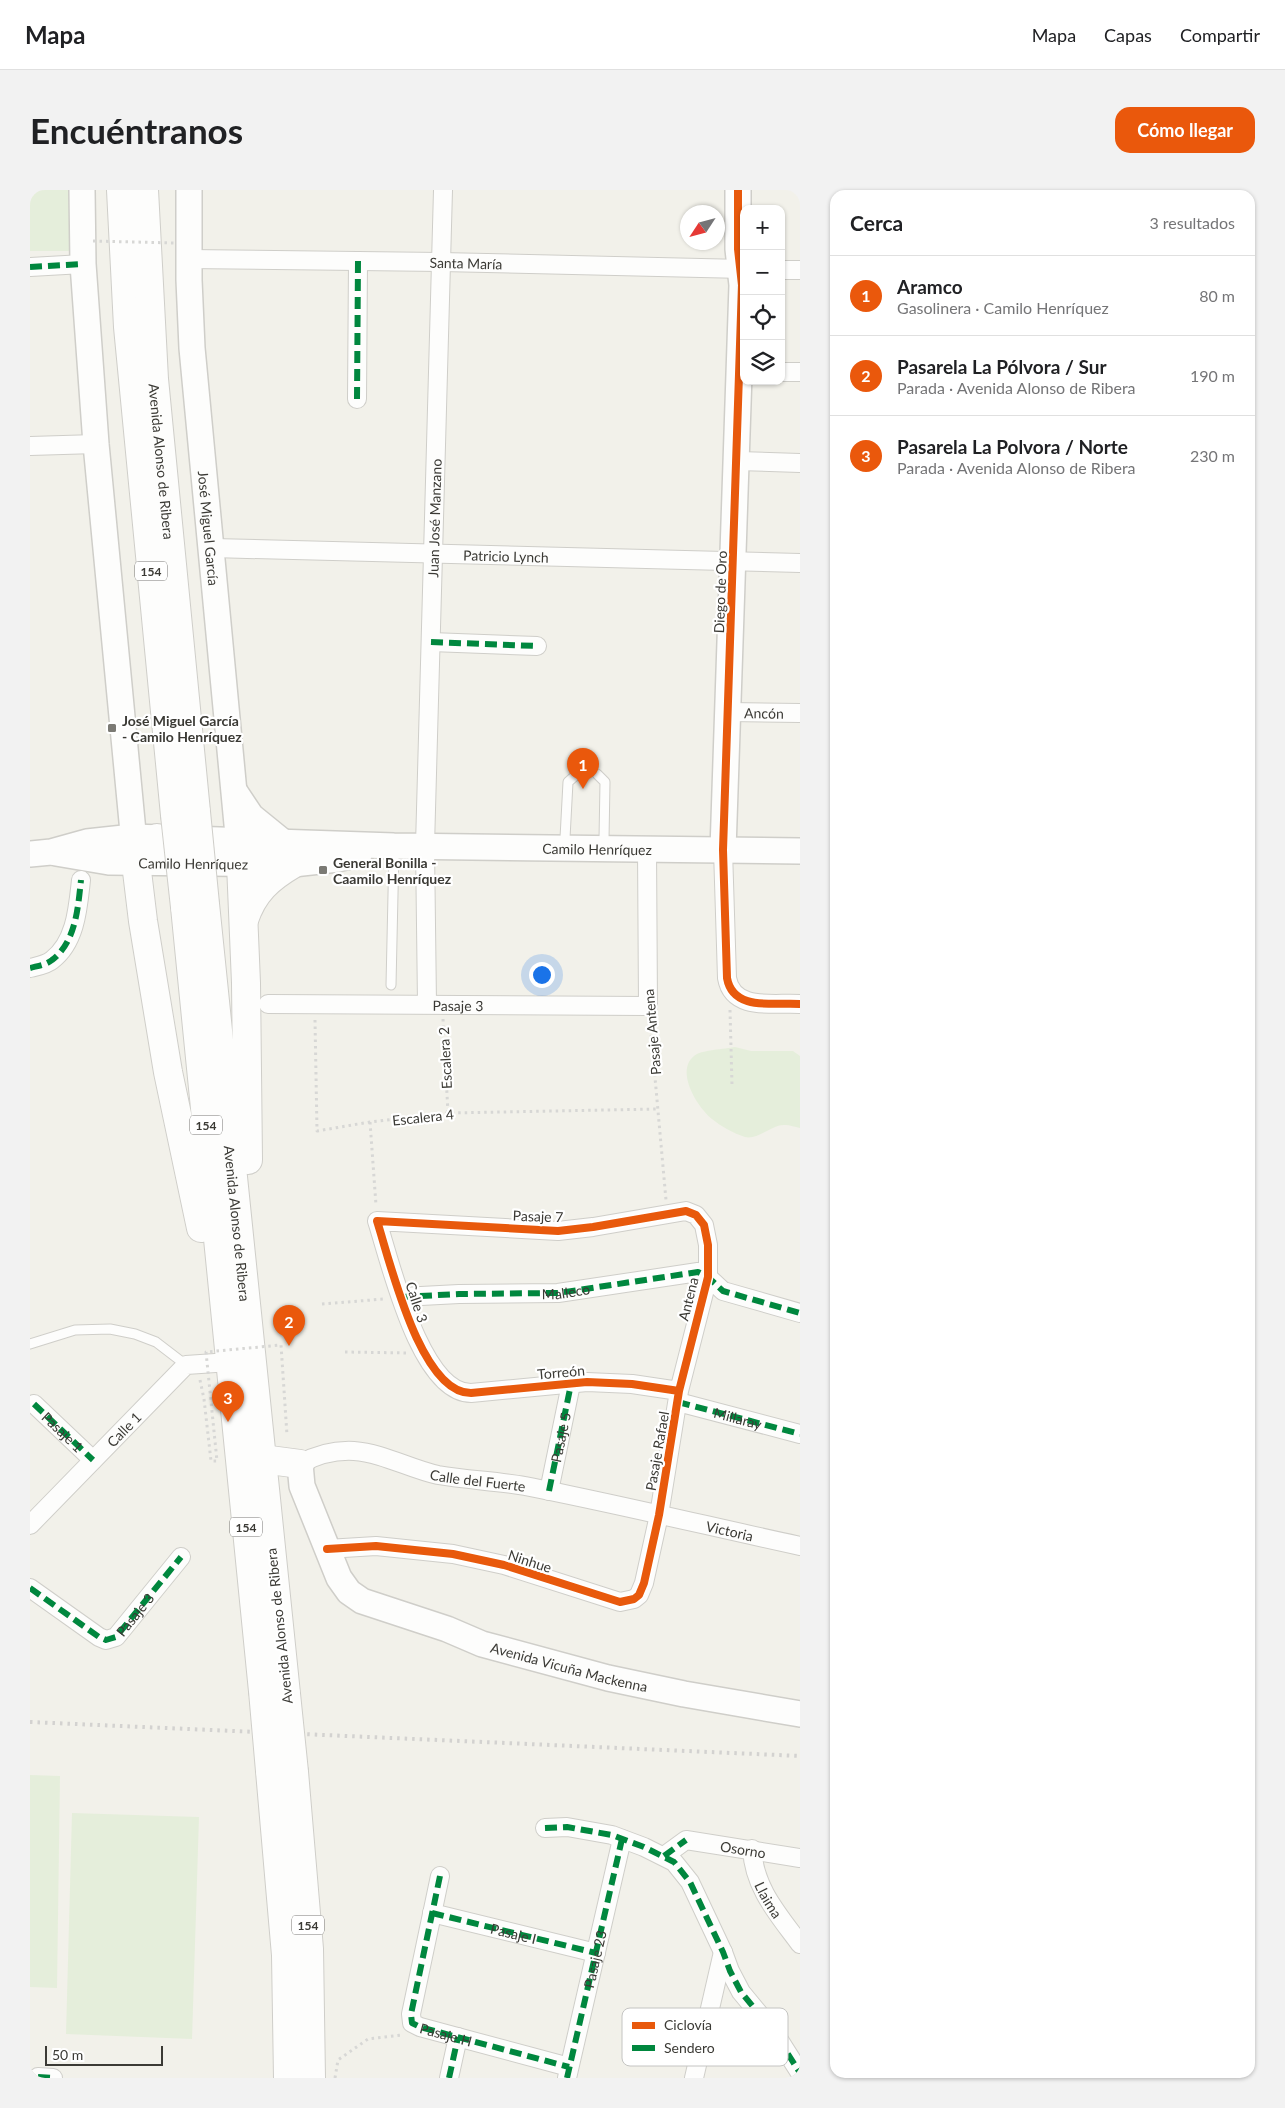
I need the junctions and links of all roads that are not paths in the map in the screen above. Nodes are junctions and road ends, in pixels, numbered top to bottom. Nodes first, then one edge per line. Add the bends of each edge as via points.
1 (82, 190) edge
2 (122, 190) edge
3 (144, 190) edge
4 (155, 190) edge
5 (189, 190) edge
6 (443, 190) edge
7 (738, 190) edge
8 (181, 251) junction
9 (740, 260) edge
10 (358, 261) junction
11 (441, 262) junction
12 (83, 264) junction
13 (147, 264) junction
14 (30, 267) edge
15 (740, 269) edge
16 (785, 270) edge
17 (800, 270) edge
18 (742, 295) edge
19 (742, 340) edge
20 (785, 372) edge
21 (800, 372) edge
22 (741, 385) edge
23 (357, 399) dead end
24 (96, 444) junction
25 (30, 446) edge
26 (737, 462) junction
27 (800, 463) edge
28 (212, 548) junction
29 (433, 554) junction
30 (734, 562) junction
31 (800, 563) edge
32 (431, 642) junction
33 (537, 646) dead end
34 (728, 712) junction
35 (800, 713) edge
36 (597, 774) dead end
37 (576, 775) dead end
38 (235, 792) junction
39 (185, 814) junction
40 (566, 835) junction
41 (605, 836) junction
42 (142, 846) junction
43 (394, 846) junction
44 (425, 846) junction
45 (647, 849) junction
46 (723, 850) junction
47 (800, 851) edge
48 (40, 853) edge
49 (288, 853) junction
50 (232, 856) junction
51 (81, 880) dead end
52 (195, 905) junction
53 (244, 921) junction
54 (30, 968) edge
55 (391, 985) dead end
56 (268, 1004) dead end
57 (435, 1004) junction
58 (800, 1004) edge
59 (648, 1006) joint
60 (696, 1215) joint
61 (377, 1221) joint
62 (708, 1277) junction
63 (402, 1297) junction
64 (800, 1313) edge
65 (250, 1324) junction
66 (30, 1344) edge
67 (229, 1353) junction
68 (192, 1367) junction
69 (448, 1384) joint
70 (571, 1384) junction
71 (678, 1396) junction
72 (34, 1404) dead end
73 (800, 1434) edge
74 (262, 1459) junction
75 (93, 1460) junction
76 (300, 1464) junction
77 (549, 1491) junction
78 (659, 1515) junction
79 (32, 1519) edge
80 (800, 1546) edge
81 (327, 1549) junction
82 (181, 1557) dead end
83 (30, 1588) edge
84 (274, 1693) junction
85 (800, 1714) edge
86 (282, 1771) junction
87 (545, 1828) dead end
88 (622, 1839) junction
89 (752, 1849) junction
90 (664, 1856) junction
91 (800, 1858) edge
92 (440, 1876) dead end
93 (432, 1913) junction
94 (800, 1944) edge
95 (723, 1952) junction
96 (596, 1954) junction
97 (710, 2008) edge
98 (754, 2008) edge
99 (458, 2038) junction
100 (788, 2054) edge
101 (568, 2072) edge
102 (800, 2073) edge
103 (288, 2078) edge
104 (311, 2078) edge
105 (449, 2078) edge

1 - 12 main road
2 - 39 highway, Avenida Alonso de Ribera / 154 via 128,327
3 - 13 highway, Avenida Alonso de Ribera / 154
4 - 13 highway
5 - 8 main road, José Miguel García
6 - 11 street, Juan José Manzano
7 - 9 main road, Diego de Oro
8 - 10 street, Santa María
8 - 28 main road, José Miguel García
10 - 11 street, Santa María
10 - 23 street
11 - 15 street, Santa María
11 - 29 street, Juan José Manzano
12 - 14 street
12 - 24 main road
13 - 39 highway, Avenida Alonso de Ribera / 154
16 - 17 street
18 - 19 main road, Diego de Oro
20 - 21 street
22 - 26 main road, Diego de Oro
24 - 25 street
24 - 42 main road
26 - 27 street
26 - 30 main road, Diego de Oro
28 - 29 street, Patricio Lynch
28 - 38 main road, José Miguel García
29 - 30 street, Patricio Lynch
29 - 32 street, Juan José Manzano
30 - 31 street, Patricio Lynch
30 - 34 main road, Diego de Oro
32 - 33 street
32 - 44 street, Juan José Manzano
34 - 35 street, Ancón
34 - 46 main road, Diego de Oro
36 - 41 lane via 605,782 600,816
37 - 40 lane via 568,782 571,816
38 - 49 main road via 251,816
38 - 50 main road, José Miguel García
39 - 52 highway, Avenida Alonso de Ribera / 154, bridge
40 - 41 main road, Camilo Henríquez
40 - 44 main road, Camilo Henríquez
41 - 45 main road, Camilo Henríquez
42 - 48 main road, Camilo Henríquez via 102,862
42 - 50 main road, Camilo Henríquez
42 - 50 main road, Camilo Henríquez
42 - 67 highway via 144,930 168,1072
43 - 44 main road, Camilo Henríquez
43 - 49 main road, Camilo Henríquez via 338,859
43 - 55 lane
44 - 57 street, Juan José Manzano
45 - 46 main road, Camilo Henríquez
45 - 59 street, Pasaje Antena
46 - 47 main road, Camilo Henríquez
46 - 58 street, Diego de Oro via 727,978 734,994 748,1002
49 - 50 main road, Camilo Henríquez
49 - 53 highway via 276,874 251,901
50 - 53 highway
51 - 54 street via 78,910 63,950 51,962
52 - 65 highway, Avenida Alonso de Ribera / 154
52 - 67 highway, Avenida Alonso de Ribera / 154
53 - 65 highway via 246,1232
56 - 57 street, Pasaje 3
57 - 59 street, Pasaje 3
60 - 61 street, Pasaje 7 via 686,1212 558,1231
60 - 62 street, Antena via 704,1225 708,1245
61 - 63 street, Calle 3
62 - 63 street, Malleco via 690,1272 558,1293
62 - 64 street, Malleco via 723,1291
62 - 71 street, Antena
63 - 69 street, Calle 3 via 423,1353
65 - 74 highway, Avenida Alonso de Ribera / 154
66 - 68 lane via 75,1330 110,1329 156,1342
67 - 68 street
67 - 84 highway, Avenida Alonso de Ribera / 154
68 - 75 street, Calle 1
69 - 70 street, Torreón via 458,1391 471,1393
70 - 71 street, Torreón via 622,1383
70 - 77 street, Pasaje 5
71 - 73 street, Millaray
71 - 78 street, Pasaje Rafael
72 - 75 street, Pasaje 1
74 - 76 highway
74 - 84 highway, Avenida Alonso de Ribera / 154
75 - 79 street, Calle 1
76 - 77 street, Calle del Fuerte via 320,1454 359,1452 440,1475
76 - 81 main road via 302,1486
77 - 78 street, Calle del Fuerte
78 - 80 street, Victoria
78 - 81 street, Ninhue via 642,1590 634,1599 625,1602 504,1565 453,1554 376,1546
81 - 85 main road, Avenida Vicuña Mackenna via 343,1585 362,1601 482,1644 656,1688
82 - 83 street, Pasaje 3 via 118,1635 110,1640 99,1637
84 - 86 highway, Avenida Alonso de Ribera / 154, bridge
86 - 103 highway, Avenida Alonso de Ribera / 154
86 - 104 highway, Avenida Alonso de Ribera / 154 via 308,1931
87 - 88 street via 582,1828
88 - 90 street
88 - 96 street, Pasaje 23
89 - 90 street, Osorno via 686,1840
89 - 91 street, Osorno
89 - 94 street, Llaima via 754,1869 763,1891
90 - 95 street via 674,1862 690,1882
92 - 93 street, Pasaje H
93 - 96 street, Pasaje I
93 - 99 street, Pasaje H via 411,2014 412,2023
95 - 97 street
95 - 98 street via 741,1992
96 - 101 street, Pasaje 23
99 - 101 street, Pasaje H
99 - 105 street
100 - 102 street

